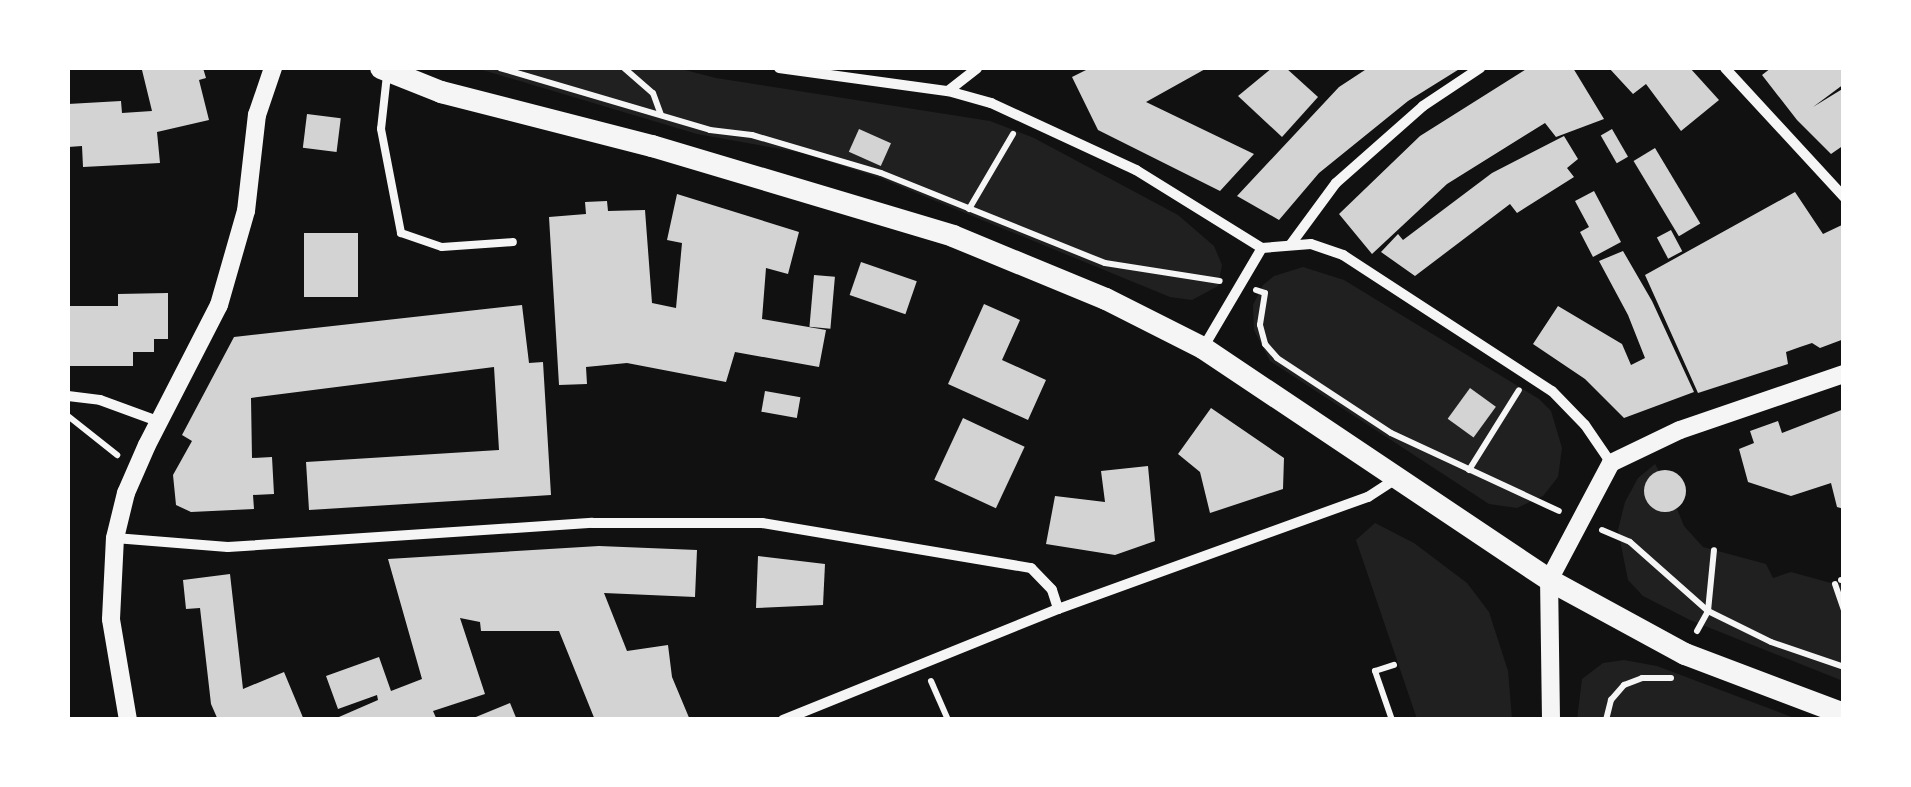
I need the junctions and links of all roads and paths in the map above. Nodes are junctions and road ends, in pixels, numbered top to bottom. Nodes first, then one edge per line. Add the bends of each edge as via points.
1 (273, 68) edge
2 (624, 68) edge
3 (779, 68) edge
4 (977, 68) edge
5 (1480, 68) edge
6 (1725, 68) edge
7 (384, 69) edge
8 (948, 90) junction
9 (661, 116) dead end
10 (1023, 116) junction
11 (1844, 197) edge
12 (969, 208) dead end
13 (513, 242) dead end
14 (1292, 244) junction
15 (1262, 248) junction
16 (1203, 348) junction
17 (1844, 374) edge
18 (1528, 376) junction
19 (68, 396) edge
20 (68, 415) edge
21 (160, 422) junction
22 (1611, 464) junction
23 (136, 470) junction
24 (1469, 470) dead end
25 (1397, 479) junction
26 (115, 538) junction
27 (1714, 550) dead end
28 (1549, 580) junction
29 (1840, 581) edge
30 (1058, 609) junction
31 (1844, 610) edge
32 (1685, 654) junction
33 (921, 662) junction
34 (1394, 665) dead end
35 (1844, 714) edge
36 (128, 720) edge
37 (783, 720) edge
38 (948, 720) edge
39 (1392, 720) edge
40 (1552, 720) edge
41 (1606, 720) edge

1 - 21 street via 257,115 253,173 234,260 219,305
2 - 9 path via 653,93
3 - 8 street
4 - 8 street
5 - 14 street via 1423,106 1336,183
6 - 11 street
7 - 13 lane via 381,129 401,233 442,247
7 - 16 main road via 441,92 652,146 953,236 1106,299
8 - 10 street
10 - 12 path
10 - 15 street via 1136,170
14 - 15 street
14 - 18 street via 1344,255
15 - 16 street
16 - 25 main road
17 - 22 street via 1680,430
18 - 22 street via 1586,425
18 - 24 path
19 - 21 street
20 - 23 path
21 - 23 street
22 - 28 street
23 - 26 street
25 - 28 main road
25 - 30 street via 1368,497
26 - 30 street via 228,547 592,524 762,524 1031,568 1052,590
26 - 36 street via 112,619
27 - 32 path via 1708,612
28 - 32 main road
28 - 40 street
29 - 31 path
30 - 33 street
32 - 35 main road
32 - 41 path via 1676,679 1624,685
33 - 37 street
33 - 38 path
34 - 39 path via 1376,671

